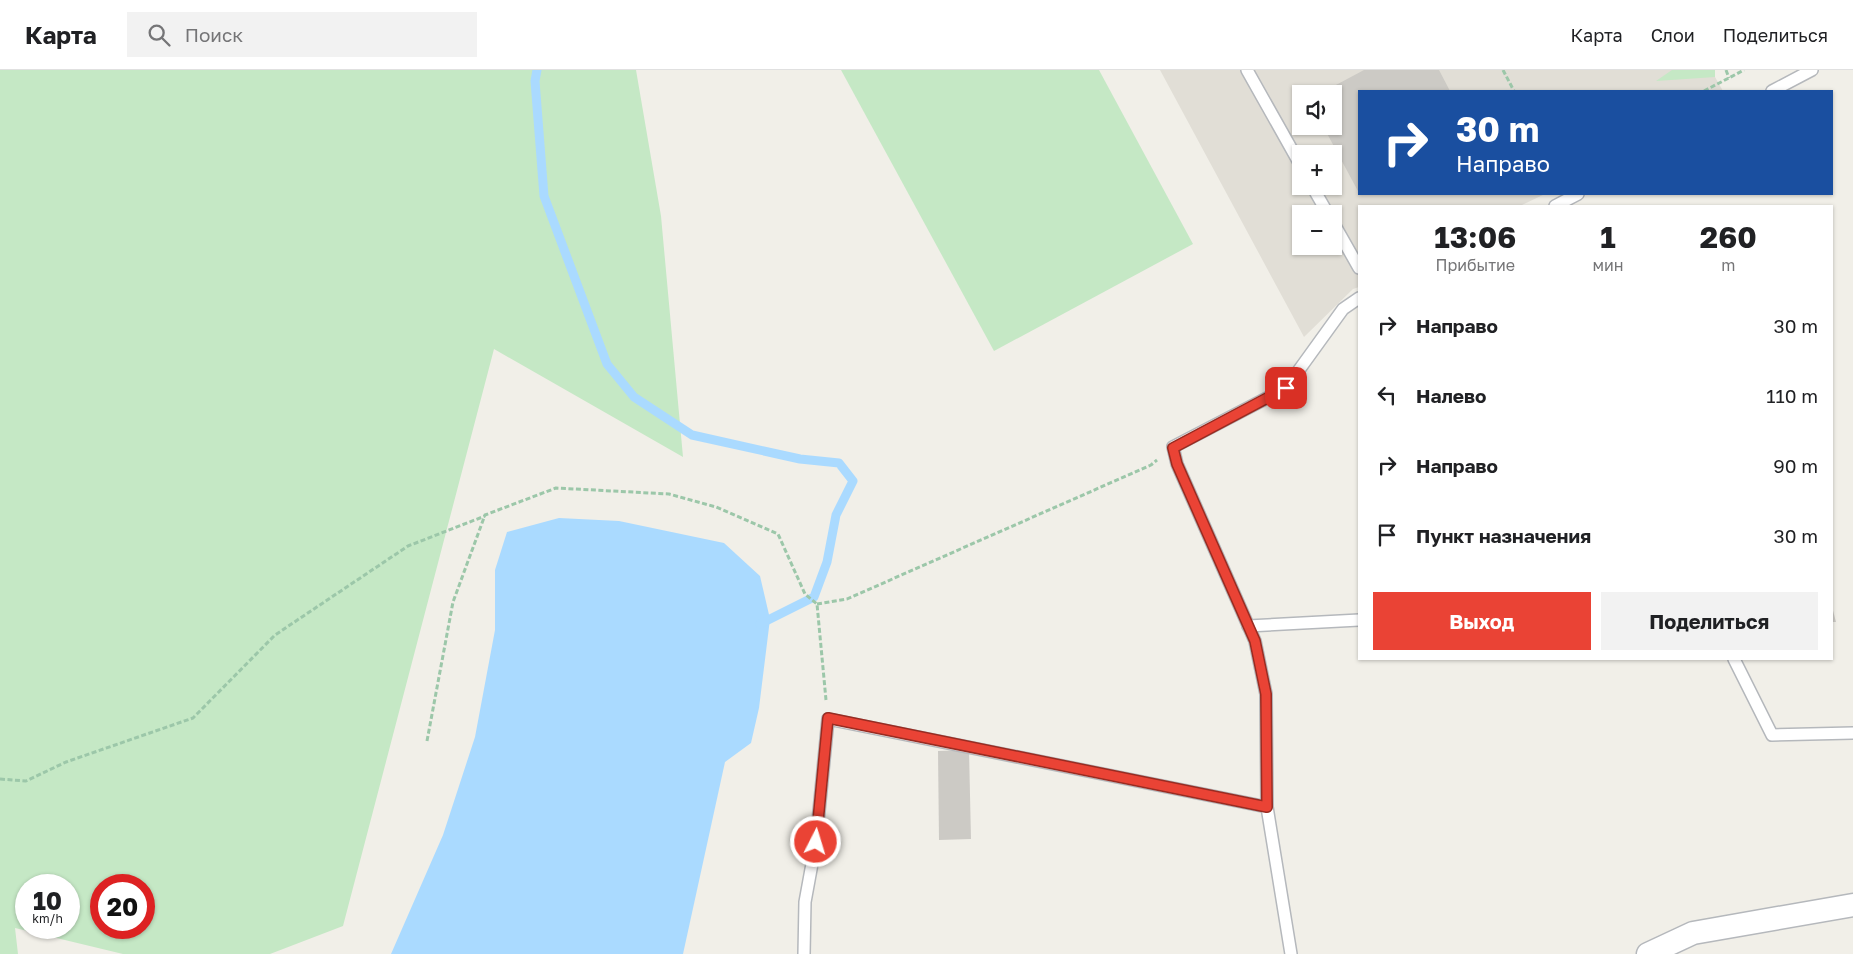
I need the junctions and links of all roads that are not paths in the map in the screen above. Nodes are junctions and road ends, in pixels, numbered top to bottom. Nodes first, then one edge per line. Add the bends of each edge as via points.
1 (1247, 70) edge
2 (1812, 70) edge
3 (1774, 90) edge
4 (1292, 150) edge
5 (1576, 195) edge
6 (1557, 205) edge
7 (1342, 238) edge
8 (1358, 266) edge
9 (1358, 299) edge
10 (1358, 620) edge
11 (1248, 626) junction
12 (1734, 660) edge
13 (1853, 733) edge
14 (1267, 807) junction
15 (1853, 905) edge
16 (804, 954) edge
17 (1291, 954) edge
18 (1648, 954) edge

1 - 4 lane
2 - 3 lane
5 - 6 lane
7 - 8 lane
9 - 11 lane via 1343,309 1286,388 1173,448 1177,464
10 - 11 lane
11 - 14 lane via 1260,660 1266,694
12 - 13 lane via 1772,735
14 - 16 lane via 828,718 816,842 805,902
14 - 17 lane
15 - 18 street via 1693,933

